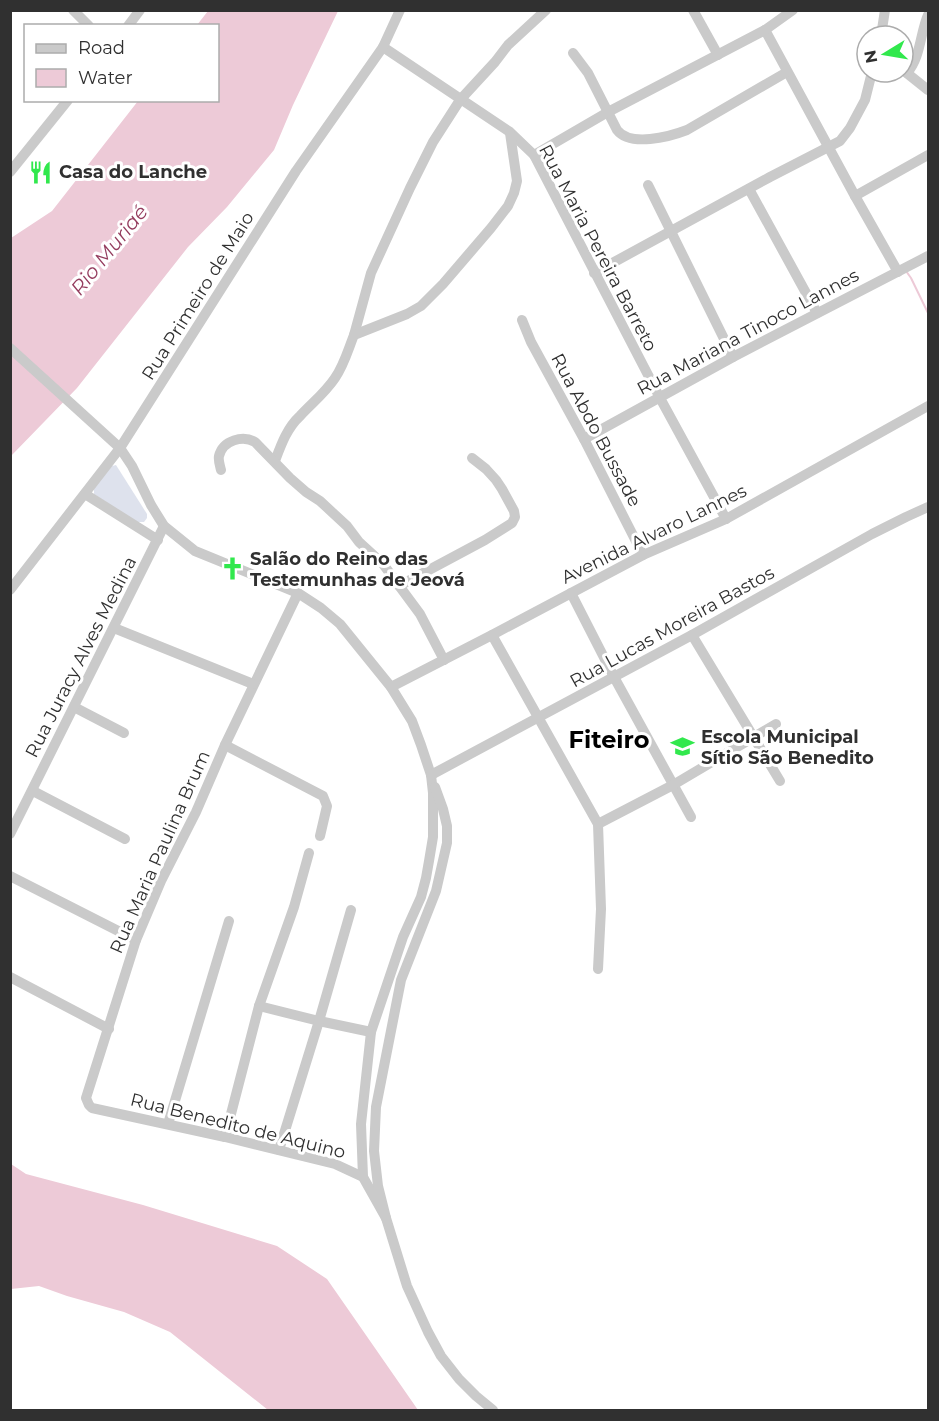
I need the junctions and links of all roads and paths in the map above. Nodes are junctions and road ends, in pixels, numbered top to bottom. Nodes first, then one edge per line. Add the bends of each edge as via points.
1 (73, 10) edge
2 (140, 10) edge
3 (400, 10) edge
4 (546, 10) edge
5 (693, 10) edge
6 (793, 10) edge
7 (928, 15) edge
8 (87, 24) edge
9 (130, 24) edge
10 (765, 30) junction
11 (383, 47) junction
12 (573, 53) dead end
13 (718, 55) junction
14 (915, 58) edge
15 (787, 72) junction
16 (915, 79) edge
17 (869, 84) edge
18 (928, 90) edge
19 (460, 100) junction
20 (66, 102) edge
21 (608, 112) junction
22 (510, 132) junction
23 (829, 148) junction
24 (534, 155) junction
25 (928, 155) edge
26 (12, 166) edge
27 (648, 185) dead end
28 (749, 189) junction
29 (855, 196) junction
30 (671, 231) junction
31 (928, 256) edge
32 (898, 272) junction
33 (594, 273) junction
34 (817, 313) junction
35 (522, 320) dead end
36 (354, 335) junction
37 (10, 348) edge
38 (733, 357) junction
39 (660, 398) junction
40 (928, 406) edge
41 (584, 439) junction
42 (120, 448) junction
43 (471, 458) dead end
44 (275, 461) junction
45 (220, 470) dead end
46 (85, 494) junction
47 (928, 507) edge
48 (726, 519) junction
49 (164, 526) junction
50 (158, 540) junction
51 (644, 555) junction
52 (399, 586) junction
53 (10, 590) edge
54 (298, 593) junction
55 (571, 593) junction
56 (114, 628) junction
57 (492, 635) junction
58 (693, 635) junction
59 (444, 660) junction
60 (614, 677) junction
61 (253, 684) junction
62 (391, 687) junction
63 (74, 707) junction
64 (539, 718) junction
65 (776, 724) dead end
66 (124, 733) dead end
67 (753, 737) junction
68 (225, 745) junction
69 (431, 775) junction
70 (780, 781) dead end
71 (673, 785) junction
72 (33, 791) junction
73 (691, 817) dead end
74 (598, 824) junction
75 (10, 834) edge
76 (320, 836) dead end
77 (125, 839) dead end
78 (309, 853) dead end
79 (10, 876) edge
80 (351, 910) dead end
81 (229, 921) dead end
82 (136, 940) junction
83 (598, 969) dead end
84 (10, 978) edge
85 (259, 1006) junction
86 (319, 1021) junction
87 (109, 1029) junction
88 (371, 1032) junction
89 (92, 1108) joint
90 (168, 1124) junction
91 (225, 1137) junction
92 (279, 1150) junction
93 (363, 1177) junction
94 (386, 1218) junction
95 (493, 1410) edge

1 - 8 street
2 - 9 street
3 - 11 street, Rua Primeiro de Maio
4 - 19 street via 508,45
5 - 13 street
6 - 10 street
7 - 14 street
10 - 13 street
10 - 15 street
11 - 19 street, Rua Maria Pereira Barreto
11 - 42 street, Rua Primeiro de Maio via 297,171
12 - 21 street
13 - 21 street
15 - 21 street via 674,135 641,140 625,137
15 - 23 street
16 - 18 street
17 - 23 street via 850,129
19 - 22 street, Rua Maria Pereira Barreto
19 - 36 street via 429,151 370,273
20 - 26 street
21 - 24 street
22 - 24 street, Rua Maria Pereira Barreto
22 - 36 street via 517,181 508,206 421,306
23 - 28 street
23 - 29 street
24 - 33 street, Rua Maria Pereira Barreto
25 - 29 street
27 - 30 street
28 - 30 street
28 - 34 street
29 - 32 street
30 - 33 street
30 - 38 street
31 - 32 street, Rua Mariana Tinoco Lannes
32 - 34 street, Rua Mariana Tinoco Lannes
33 - 39 street, Rua Maria Pereira Barreto
34 - 38 street, Rua Mariana Tinoco Lannes
35 - 41 street, Rua Abdo Bussade
36 - 44 street via 343,365 291,427
37 - 42 street
38 - 39 street, Rua Mariana Tinoco Lannes
39 - 41 street, Rua Mariana Tinoco Lannes
39 - 48 street, Rua Maria Pereira Barreto
40 - 48 street, Avenida Alvaro Lannes
41 - 51 street, Rua Abdo Bussade
42 - 46 street, Rua Primeiro de Maio
42 - 49 street
43 - 52 street via 502,489 515,517 512,523
44 - 45 street via 255,442 243,438 222,449 218,457
44 - 52 street via 347,526
46 - 50 street
46 - 53 street, Rua Primeiro de Maio
47 - 58 street, Rua Lucas Moreira Bastos via 872,534
48 - 51 street, Avenida Alvaro Lannes
49 - 50 street, Rua Juracy Alves Medina
49 - 54 street via 195,551
50 - 56 street, Rua Juracy Alves Medina
51 - 55 street, Avenida Alvaro Lannes
52 - 59 street via 420,614
54 - 61 street, Rua Maria Paulina Brum
54 - 62 street via 340,624
55 - 57 street, Avenida Alvaro Lannes
55 - 60 street
56 - 61 street
56 - 63 street, Rua Juracy Alves Medina
57 - 59 street, Avenida Alvaro Lannes
57 - 64 street
58 - 60 street, Rua Lucas Moreira Bastos
58 - 67 street
59 - 62 street, Avenida Alvaro Lannes
60 - 64 street, Rua Lucas Moreira Bastos
60 - 71 street
61 - 68 street, Rua Maria Paulina Brum
62 - 69 street via 412,721
63 - 66 street
63 - 72 street, Rua Juracy Alves Medina
64 - 69 street, Rua Lucas Moreira Bastos
64 - 74 street
65 - 67 street
67 - 70 street
67 - 71 street
68 - 76 street via 322,796 327,806
68 - 82 street, Rua Maria Paulina Brum
69 - 88 street via 433,837 426,878
69 - 94 street via 445,817 447,843 436,891 401,980 376,1107 374,1151
71 - 73 street
71 - 74 street
72 - 75 street, Rua Juracy Alves Medina
72 - 77 street
74 - 83 street
78 - 85 street
79 - 82 street
80 - 86 street
81 - 90 street
82 - 87 street, Rua Maria Paulina Brum
84 - 87 street
85 - 86 street
85 - 91 street
86 - 88 street
86 - 92 street
87 - 89 street, Rua Maria Paulina Brum via 86,1098
88 - 93 street via 361,1124
89 - 90 street, Rua Benedito de Aquino
90 - 91 street, Rua Benedito de Aquino
91 - 92 street, Rua Benedito de Aquino
92 - 93 street, Rua Benedito de Aquino via 335,1164
93 - 94 street, Rua Benedito de Aquino
94 - 95 street via 407,1286 441,1356

